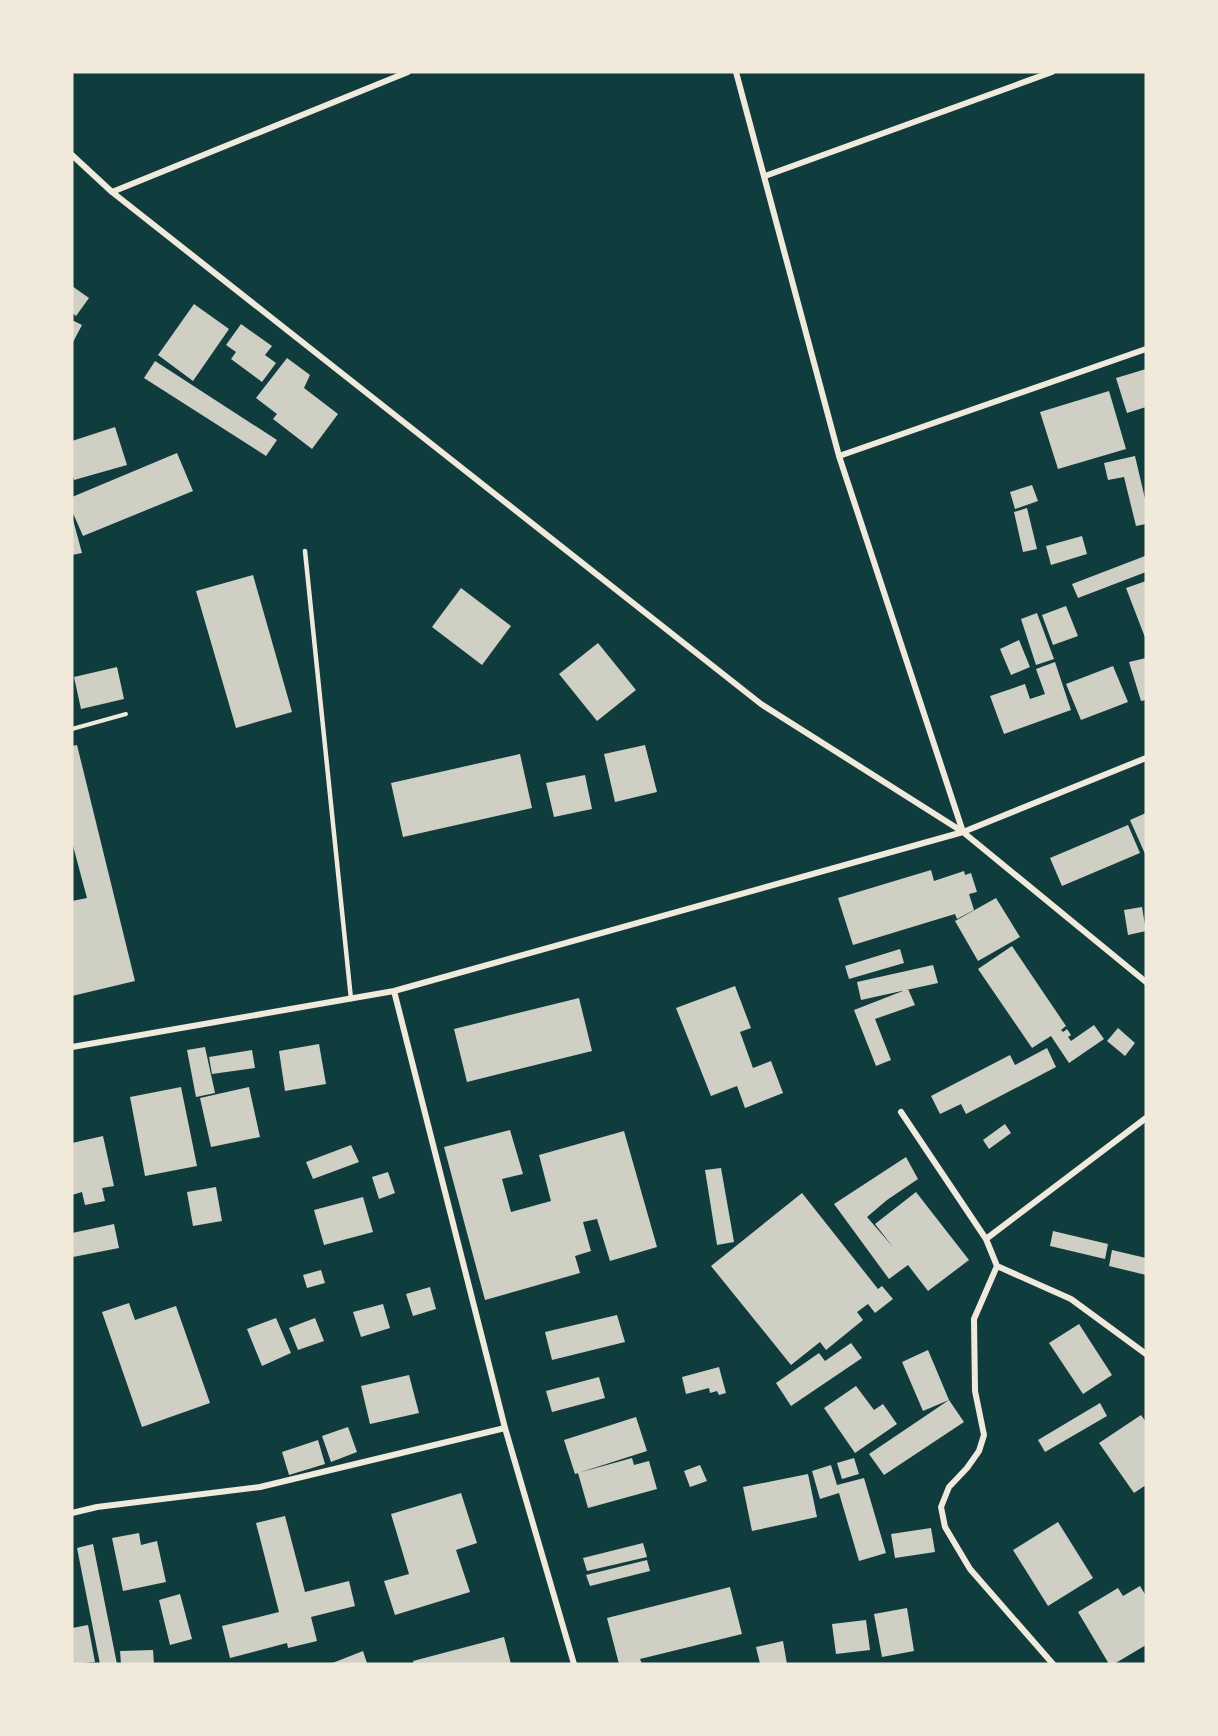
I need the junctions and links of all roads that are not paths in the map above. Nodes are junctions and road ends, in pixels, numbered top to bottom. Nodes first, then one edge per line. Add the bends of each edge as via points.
1 (408, 72) edge
2 (736, 72) edge
3 (1052, 72) edge
4 (72, 155) edge
5 (765, 176) junction
6 (112, 192) junction
7 (1146, 349) edge
8 (839, 456) junction
9 (305, 551) dead end
10 (1146, 758) edge
11 (963, 832) junction
12 (1146, 982) edge
13 (394, 991) junction
14 (351, 999) junction
15 (72, 1047) edge
16 (901, 1112) dead end
17 (1146, 1118) edge
18 (986, 1239) junction
19 (997, 1266) junction
20 (1146, 1354) edge
21 (505, 1428) junction
22 (72, 1514) edge
23 (574, 1664) edge
24 (1053, 1664) edge

1 - 6 street
2 - 5 street
3 - 5 street
4 - 6 street
5 - 8 street
6 - 11 street via 760,704
7 - 8 street
8 - 11 street
9 - 14 lane
10 - 11 street
11 - 12 street
11 - 13 street
13 - 14 street
13 - 21 street
14 - 15 street
16 - 18 street
17 - 18 street
18 - 19 street
19 - 20 street via 1071,1299
19 - 24 street via 974,1319 975,1391 984,1435 967,1468 949,1486 941,1507 945,1527 970,1569
21 - 22 street via 260,1486 97,1507
21 - 23 street

